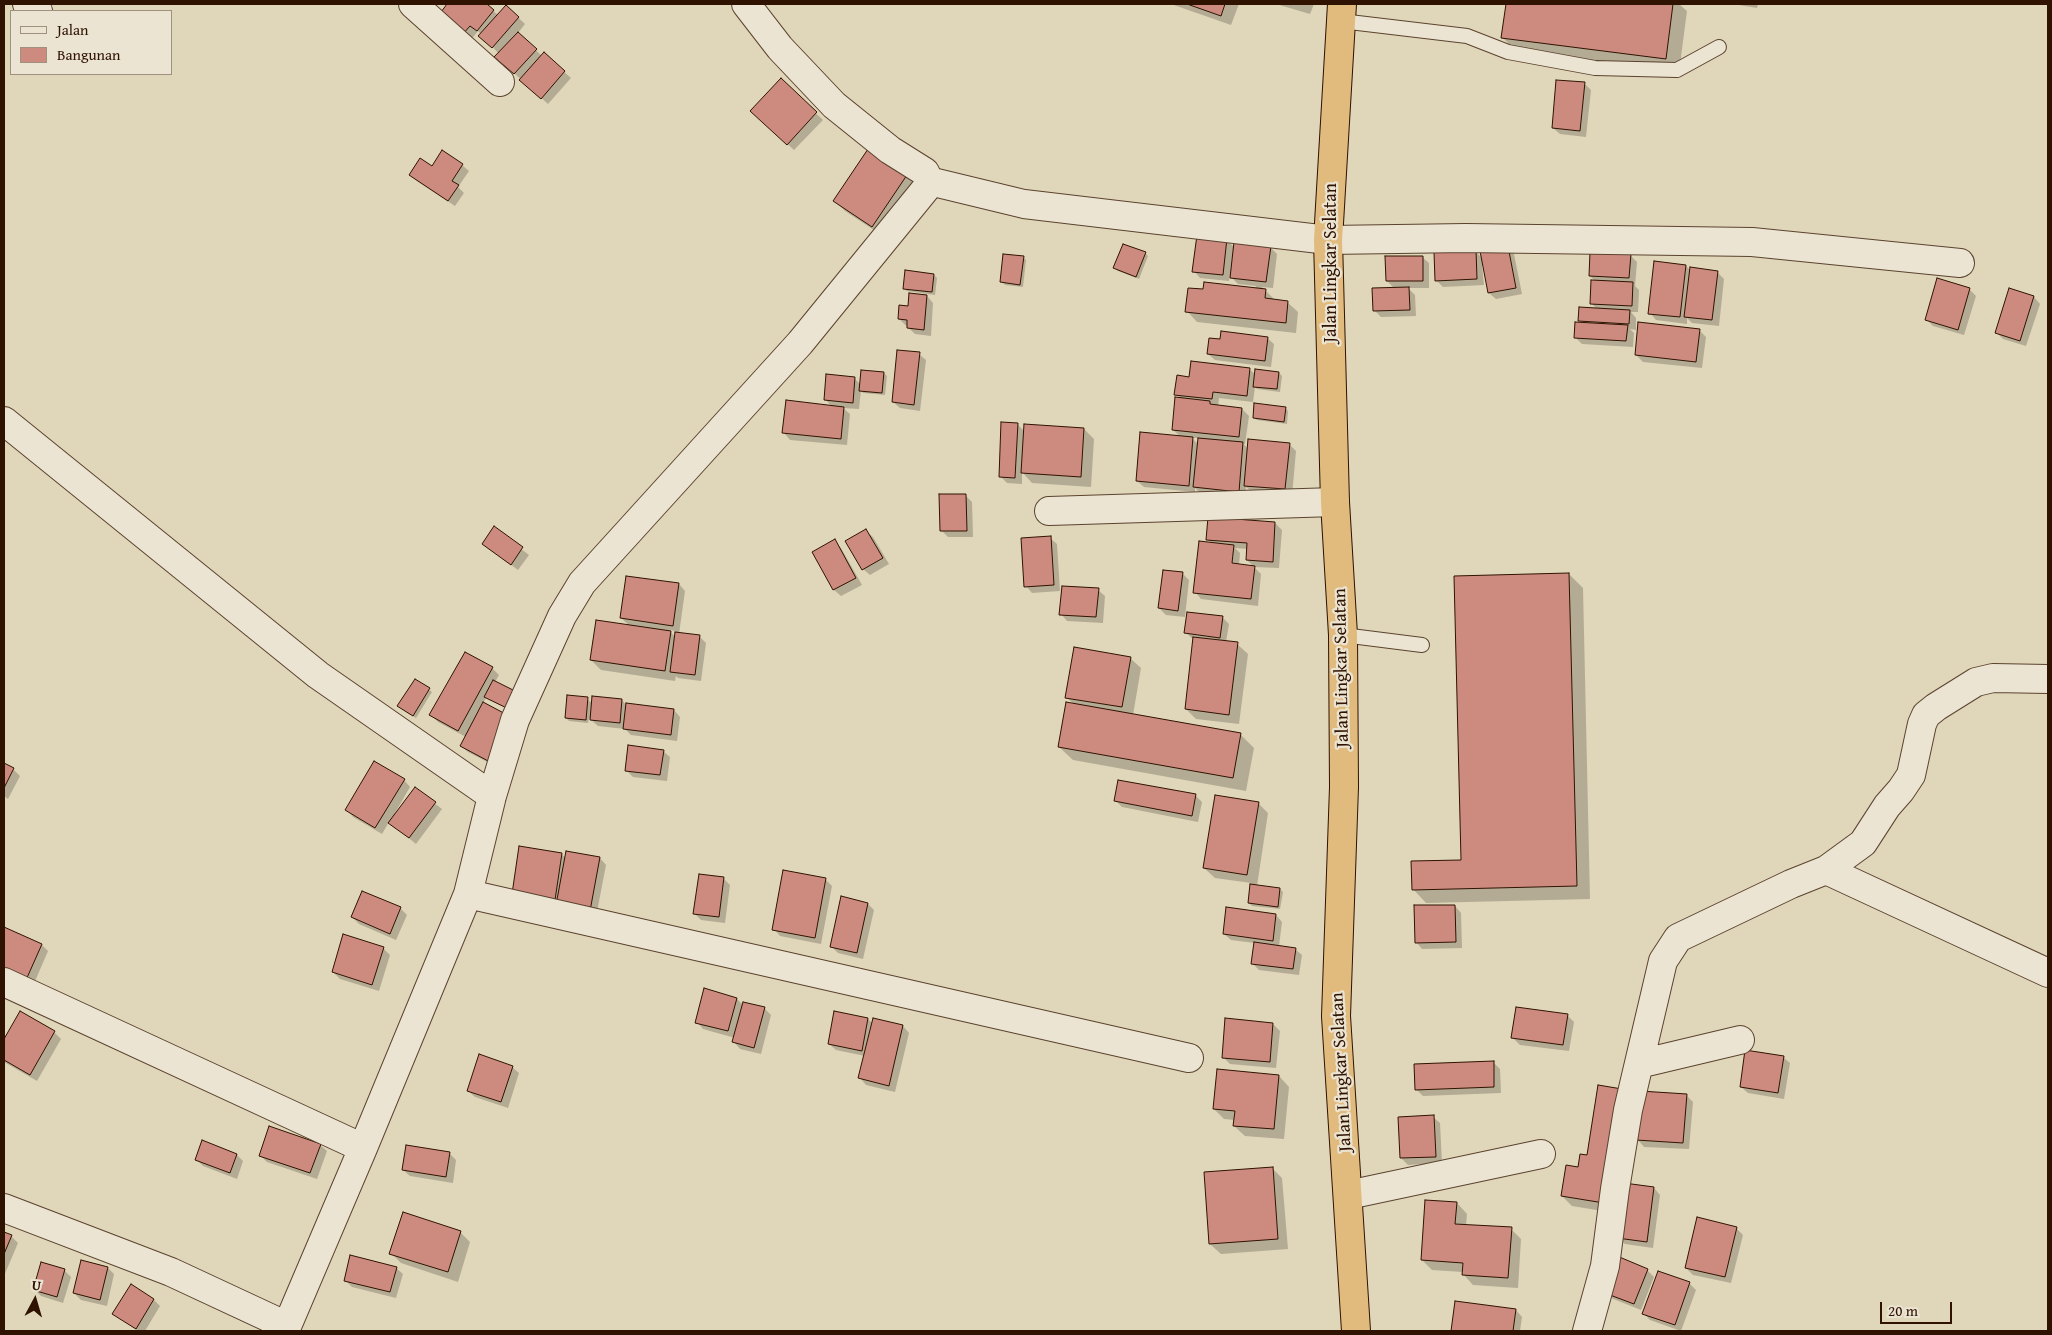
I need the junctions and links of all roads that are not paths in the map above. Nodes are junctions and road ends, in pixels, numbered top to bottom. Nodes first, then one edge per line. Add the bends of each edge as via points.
1 (413, 4) edge
2 (746, 4) edge
3 (1342, 12) edge
4 (1719, 47) dead end
5 (500, 82) dead end
6 (928, 181) junction
7 (1328, 240) junction
8 (1960, 263) dead end
9 (4, 421) edge
10 (1336, 502) junction
11 (1049, 511) dead end
12 (1343, 635) junction
13 (1422, 645) dead end
14 (2048, 679) edge
15 (492, 796) junction
16 (1826, 870) junction
17 (468, 894) junction
18 (2048, 973) edge
19 (4, 982) edge
20 (1740, 1040) dead end
21 (1189, 1058) dead end
22 (1639, 1064) junction
23 (363, 1148) junction
24 (1541, 1154) dead end
25 (1348, 1195) junction
26 (4, 1208) edge
27 (286, 1329) edge
28 (1356, 1331) edge
29 (1587, 1331) edge

1 - 5 street
2 - 6 street via 780,48 834,105 890,150 925,172
3 - 4 lane via 1466,36 1508,52 1595,68 1677,70
3 - 7 highway, Jalan Lingkar Selatan
6 - 7 street via 1024,204
6 - 15 street via 925,192 800,343 582,583 562,616 515,720
7 - 8 street via 1466,238 1752,242
7 - 10 highway, Jalan Lingkar Selatan
9 - 15 street via 318,675
10 - 11 street
10 - 12 highway, Jalan Lingkar Selatan
12 - 13 lane
12 - 25 highway, Jalan Lingkar Selatan via 1344,787 1336,1016
14 - 16 street via 1993,678 1976,682 1926,715 1911,775 1863,843
15 - 17 street
16 - 18 street
16 - 22 street via 1678,938 1662,961
17 - 21 street
17 - 23 street
19 - 23 street
20 - 22 street
22 - 29 street via 1614,1189 1605,1266
23 - 27 street
24 - 25 street
25 - 28 highway, Jalan Lingkar Selatan
26 - 27 street via 172,1272

